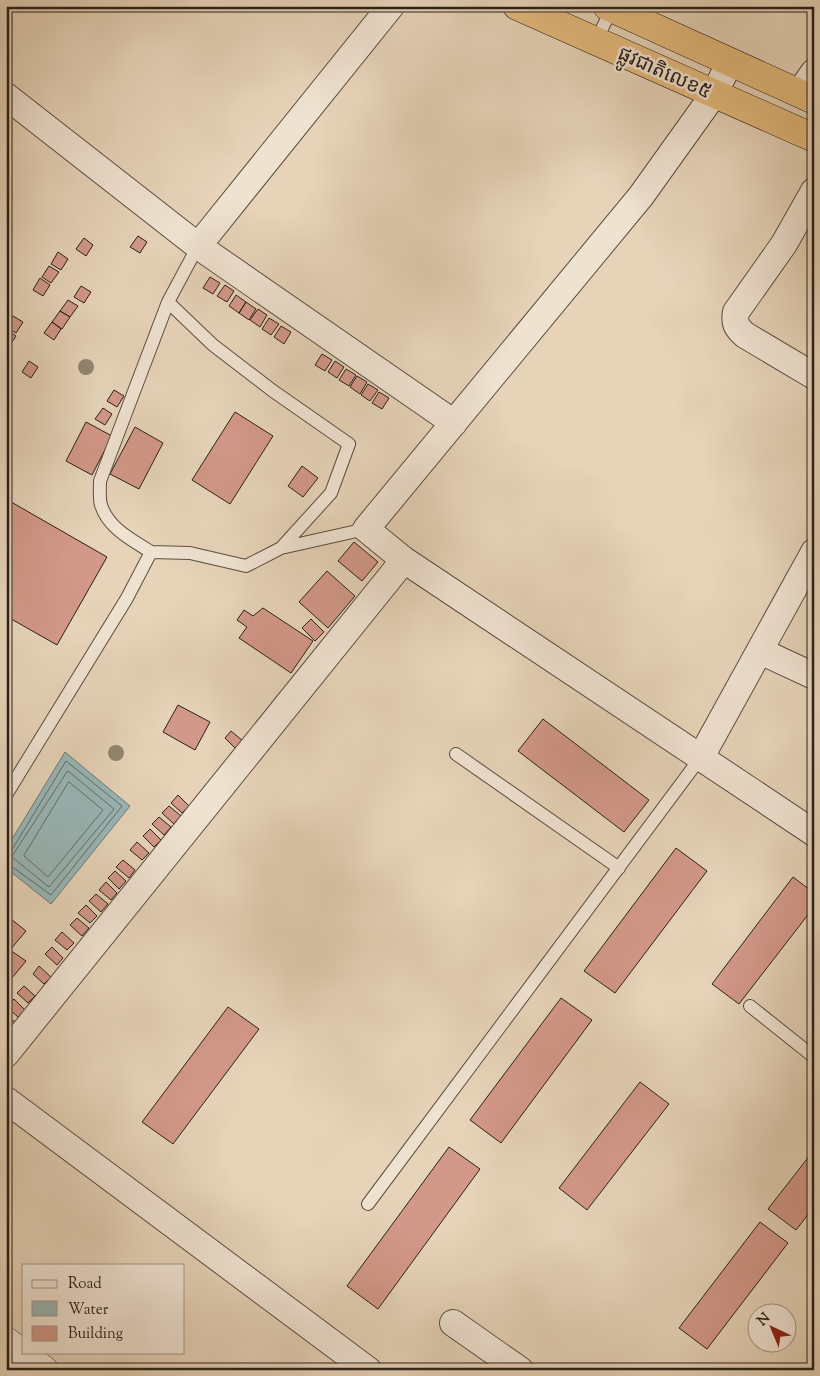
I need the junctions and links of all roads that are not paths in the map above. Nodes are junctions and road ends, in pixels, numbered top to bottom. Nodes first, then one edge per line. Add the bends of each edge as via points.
1 (390, 6) edge
2 (517, 6) edge
3 (611, 7) edge
4 (596, 41) junction
5 (730, 62) junction
6 (809, 88) edge
7 (714, 94) junction
8 (6, 96) edge
9 (814, 138) edge
10 (814, 191) edge
11 (198, 246) junction
12 (168, 302) junction
13 (814, 376) edge
14 (454, 423) junction
15 (366, 529) junction
16 (281, 548) junction
17 (151, 552) junction
18 (814, 552) edge
19 (404, 560) junction
20 (760, 650) junction
21 (814, 676) edge
22 (456, 754) dead end
23 (701, 757) junction
24 (6, 795) edge
25 (814, 833) edge
26 (619, 868) junction
27 (750, 1006) dead end
28 (6, 1054) edge
29 (814, 1057) edge
30 (6, 1100) edge
31 (368, 1204) dead end
32 (453, 1323) dead end
33 (6, 1341) edge
34 (22, 1353) edge
35 (23, 1354) edge
36 (44, 1370) edge
37 (368, 1370) edge
38 (520, 1370) edge

1 - 11 street
2 - 4 highway, ផ្លូវជាតិលេខ៥
3 - 4 lane
3 - 5 highway, ផ្លូវជាតិលេខ៥
4 - 7 highway, ផ្លូវជាតិលេខ៥
5 - 6 highway, ផ្លូវជាតិលេខ៥
5 - 7 street
7 - 9 highway, ផ្លូវជាតិលេខ៥
7 - 14 street via 641,196
8 - 11 street
10 - 13 street via 784,244 736,312 734,320 745,335
11 - 12 lane
11 - 14 street
12 - 16 lane via 213,345 349,444 331,494
12 - 17 lane via 100,481 100,504 109,519 117,530
14 - 15 street
15 - 16 lane
15 - 19 street
16 - 17 lane via 246,566 190,552
17 - 24 lane via 127,598
18 - 20 street
19 - 23 street
19 - 28 street
20 - 21 street
20 - 23 street
22 - 26 lane
23 - 25 street
23 - 26 lane
26 - 31 lane
27 - 29 lane
30 - 37 street
32 - 38 street
33 - 34 street
35 - 36 street

